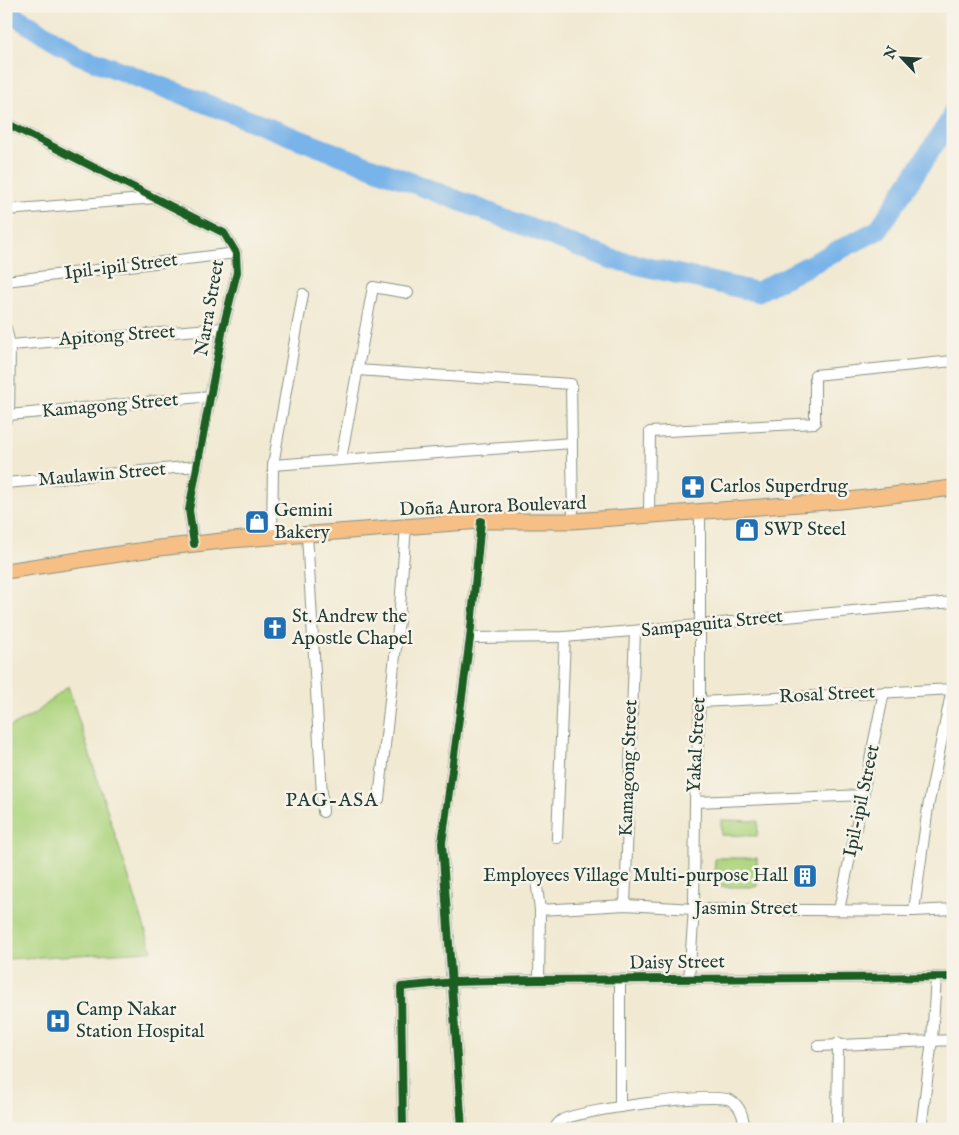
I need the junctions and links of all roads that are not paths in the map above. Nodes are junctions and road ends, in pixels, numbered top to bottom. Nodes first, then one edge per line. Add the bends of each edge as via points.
1 (6, 123) edge
2 (157, 198) junction
3 (6, 210) edge
4 (236, 253) junction
5 (6, 281) edge
6 (408, 293) dead end
7 (303, 294) dead end
8 (6, 328) edge
9 (223, 328) junction
10 (10, 345) junction
11 (953, 361) edge
12 (357, 370) junction
13 (211, 396) junction
14 (8, 417) edge
15 (572, 443) junction
16 (341, 459) junction
17 (273, 465) junction
18 (197, 466) junction
19 (6, 483) edge
20 (953, 488) edge
21 (700, 512) junction
22 (649, 516) junction
23 (481, 521) junction
24 (573, 521) junction
25 (406, 526) junction
26 (307, 534) junction
27 (272, 537) junction
28 (194, 544) junction
29 (6, 571) edge
30 (953, 602) edge
31 (700, 624) junction
32 (635, 631) junction
33 (565, 637) junction
34 (470, 638) junction
35 (952, 689) edge
36 (884, 692) junction
37 (700, 702) junction
38 (864, 795) junction
39 (379, 799) dead end
40 (694, 802) junction
41 (323, 812) dead end
42 (557, 838) dead end
43 (537, 887) dead end
44 (625, 905) junction
45 (694, 909) junction
46 (953, 909) edge
47 (540, 910) junction
48 (839, 910) junction
49 (914, 911) junction
50 (936, 977) junction
51 (953, 977) edge
52 (689, 978) junction
53 (539, 980) junction
54 (620, 981) junction
55 (454, 982) junction
56 (932, 1040) junction
57 (953, 1040) edge
58 (838, 1043) junction
59 (818, 1046) dead end
60 (620, 1107) junction
61 (403, 1129) edge
62 (462, 1129) edge
63 (554, 1129) edge
64 (744, 1129) edge
65 (836, 1129) edge
66 (921, 1129) edge

1 - 2 street, Narra Street
2 - 3 street
2 - 4 street, Narra Street via 224,233
4 - 5 street, Ipil-ipil Street
4 - 9 street, Narra Street via 237,272
6 - 12 street via 373,287
7 - 17 street
8 - 10 street
9 - 10 street, Apitong Street
9 - 13 street, Narra Street
10 - 14 street
11 - 22 street via 815,375 815,423 650,432
12 - 15 street via 571,384
12 - 16 street
13 - 14 street, Kamagong Street
13 - 18 street, Narra Street
15 - 16 street
15 - 24 street
16 - 17 street
17 - 27 street
18 - 19 street, Maulawin Street
18 - 28 street, Narra Street via 189,510
20 - 21 main road, Doña Aurora Boulevard
21 - 22 main road, Doña Aurora Boulevard
21 - 31 street, Yakal Street
22 - 24 main road, Doña Aurora Boulevard
23 - 24 main road, Doña Aurora Boulevard
23 - 25 main road, Doña Aurora Boulevard
23 - 34 street
25 - 26 main road, Doña Aurora Boulevard
25 - 39 street
26 - 27 main road, Doña Aurora Boulevard
26 - 41 street
27 - 28 main road, Doña Aurora Boulevard
28 - 29 main road, Doña Aurora Boulevard
30 - 31 street, Sampaguita Street
31 - 32 street, Sampaguita Street
31 - 37 street, Yakal Street
32 - 33 street, Sampaguita Street
32 - 44 street, Kamagong Street
33 - 34 street, Sampaguita Street
33 - 42 street
34 - 55 street via 442,843
35 - 36 street, Rosal Street
35 - 49 street via 928,807
36 - 37 street, Rosal Street
36 - 38 street, Ipil-ipil Street
37 - 40 street, Yakal Street
38 - 40 street
38 - 48 street, Ipil-ipil Street
40 - 45 street, Yakal Street
43 - 47 street
44 - 45 street, Jasmin Street
44 - 47 street, Jasmin Street
45 - 48 street, Jasmin Street
45 - 52 street, Yakal Street
46 - 49 street, Jasmin Street
47 - 53 street
48 - 49 street, Jasmin Street
50 - 51 street, Daisy Street
50 - 52 street, Daisy Street
50 - 56 street
52 - 54 street, Daisy Street
53 - 54 street, Daisy Street
53 - 55 street, Daisy Street
54 - 60 street
55 - 61 street, Daisy Street via 401,987
55 - 62 street
56 - 57 street
56 - 58 street
56 - 66 street
58 - 59 street
58 - 65 street
60 - 63 street via 562,1120
60 - 64 street via 703,1097 727,1098 737,1104

